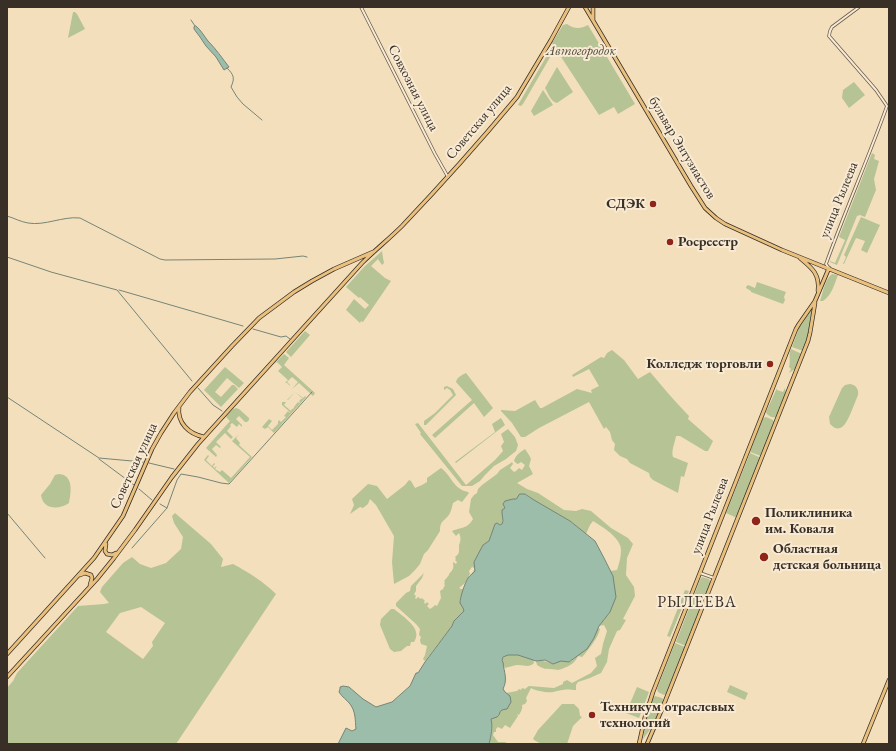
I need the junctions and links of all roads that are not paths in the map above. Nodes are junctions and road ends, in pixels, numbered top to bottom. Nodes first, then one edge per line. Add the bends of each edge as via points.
1 (361, 7) edge
2 (568, 7) edge
3 (585, 7) edge
4 (593, 7) edge
5 (859, 7) edge
6 (593, 22) junction
7 (448, 177) junction
8 (374, 251) junction
9 (797, 255) junction
10 (829, 268) junction
11 (889, 293) edge
12 (818, 295) junction
13 (815, 301) junction
14 (180, 405) junction
15 (204, 438) junction
16 (107, 540) junction
17 (119, 551) junction
18 (700, 573) junction
19 (78, 576) junction
20 (714, 578) junction
21 (88, 588) junction
22 (7, 654) edge
23 (7, 677) edge
24 (889, 680) edge
25 (640, 744) edge
26 (647, 744) edge
27 (863, 744) edge

1 - 7 street, Совхозная улица
2 - 7 main road, Советская улица via 517,97
3 - 6 main road, бульвар Энтузиастов
4 - 6 main road
5 - 10 street, улица Рылеева via 832,27 830,36 887,106 826,264
6 - 9 main road, бульвар Энтузиастов via 705,208 725,224
7 - 8 main road, Советская улица
8 - 14 main road, Советская улица via 312,281 259,318
8 - 15 main road
9 - 10 main road, бульвар Энтузиастов
9 - 12 main road via 815,271
10 - 11 main road, бульвар Энтузиастов
10 - 12 main road, улица Рылеева
12 - 13 main road, улица Рылеева
13 - 18 main road, улица Рылеева via 798,324
13 - 20 main road, улица Рылеева via 808,341
14 - 15 main road via 181,422 193,434
14 - 16 main road, Советская улица via 155,444 124,516
15 - 17 main road via 190,453
16 - 17 main road via 107,554 112,555
16 - 19 main road, Советская улица
17 - 21 main road
18 - 20 street
18 - 25 main road, улица Рылеева via 653,692
19 - 21 main road via 85,573 91,575 92,582
19 - 22 main road, Советская улица
20 - 26 main road, улица Рылеева
21 - 23 main road
24 - 27 main road

